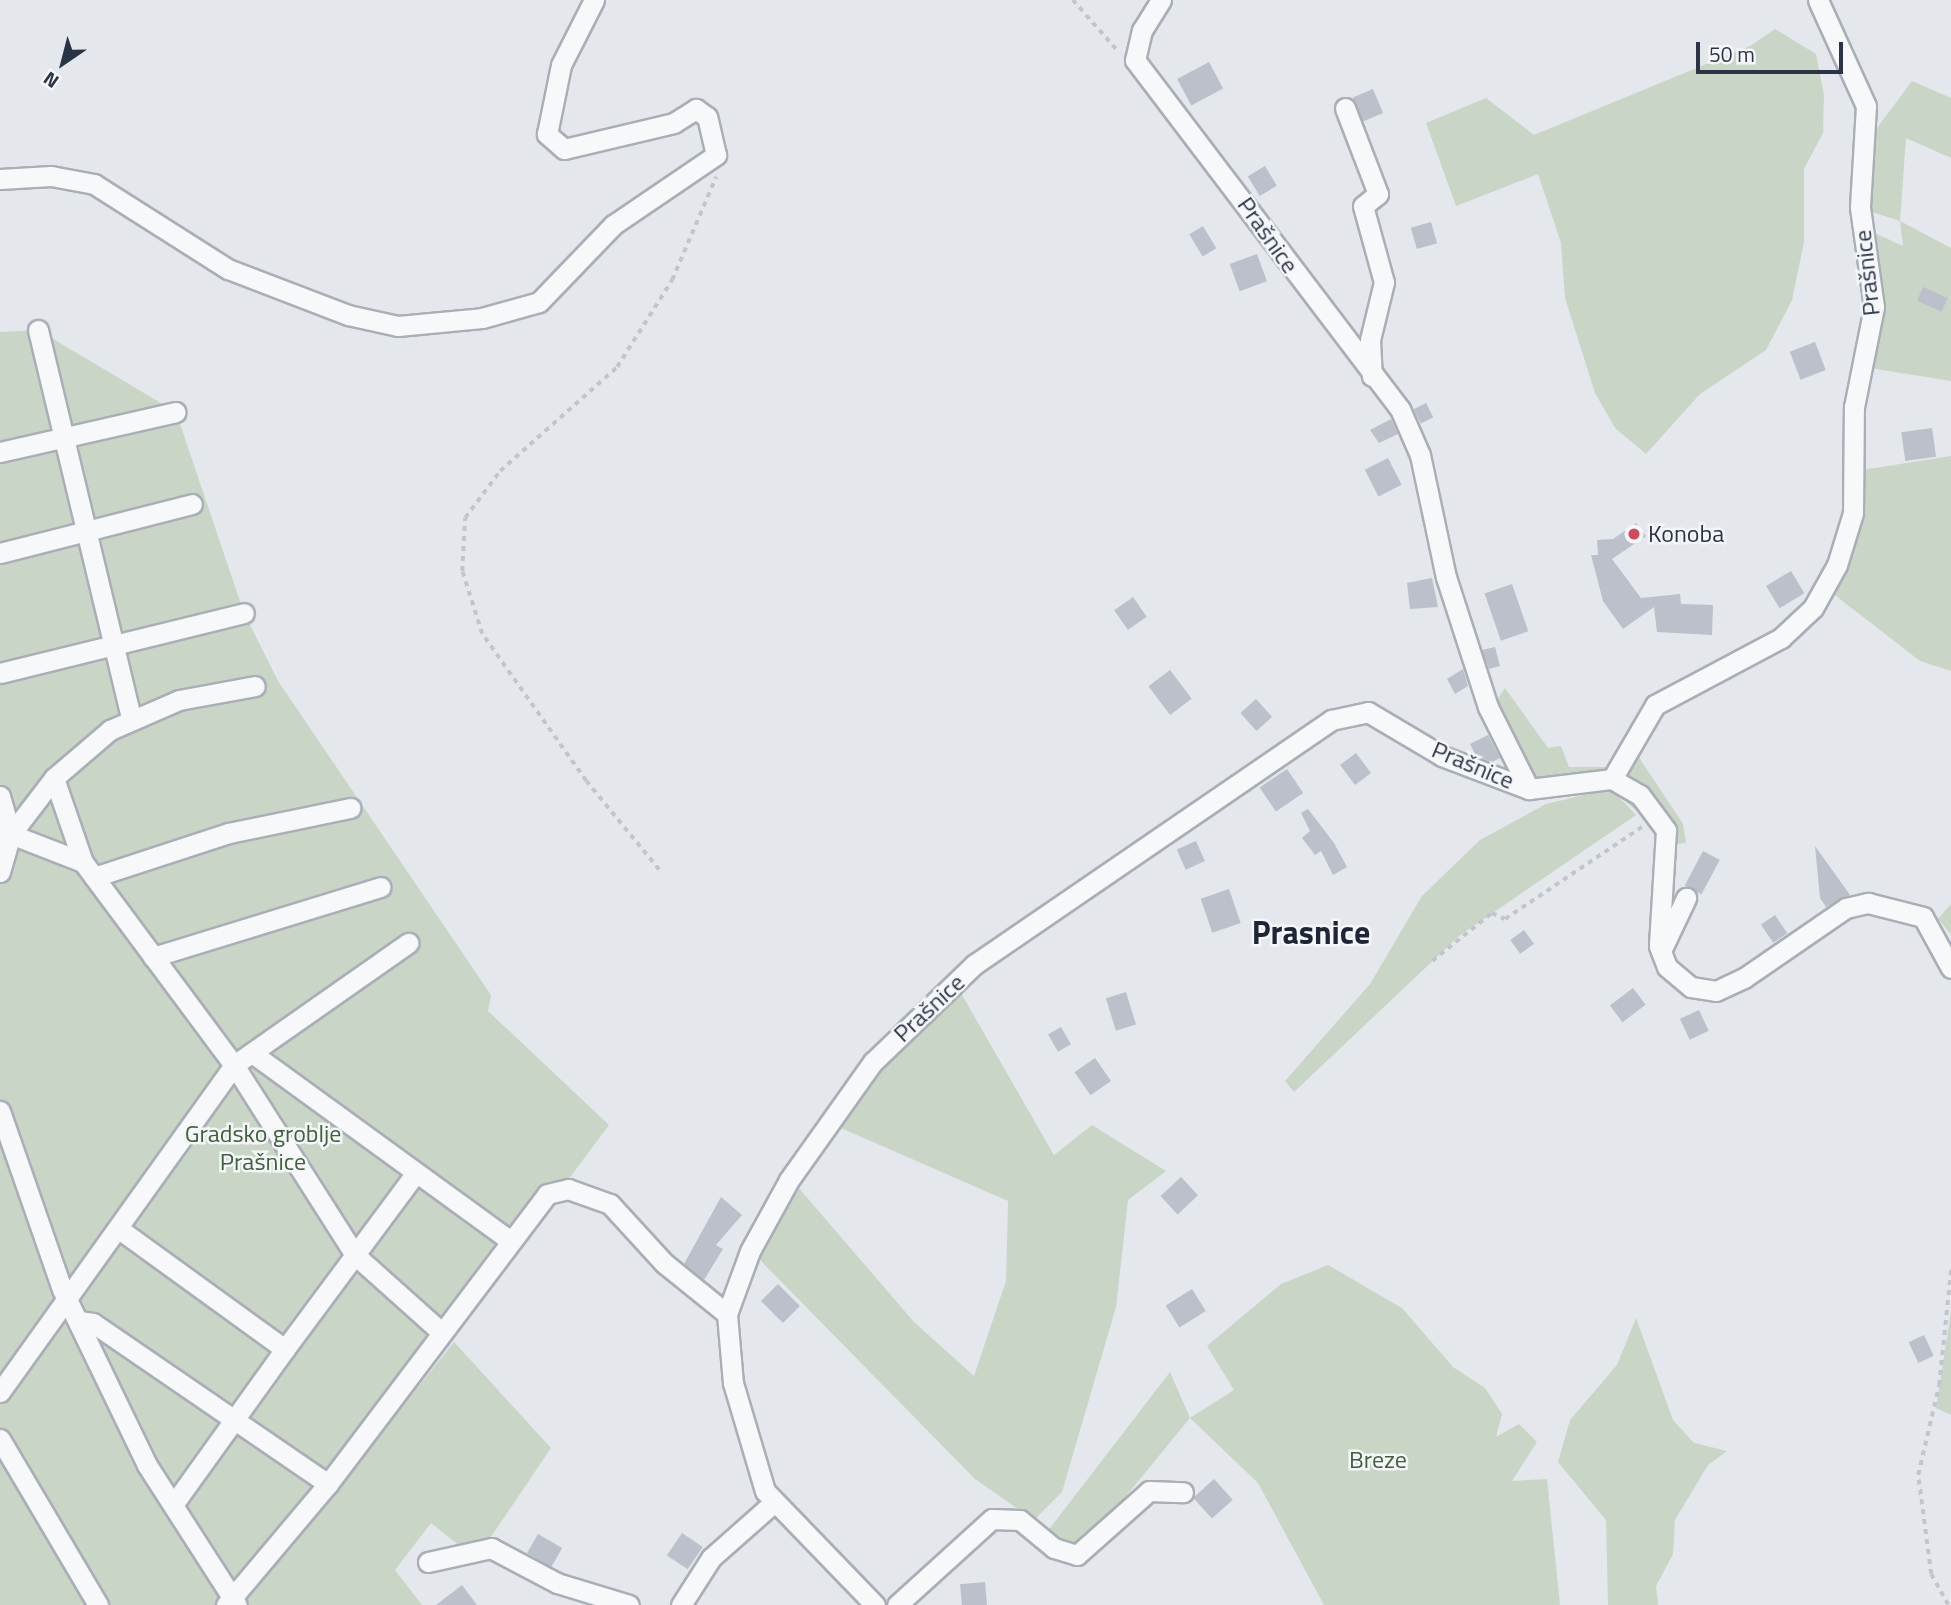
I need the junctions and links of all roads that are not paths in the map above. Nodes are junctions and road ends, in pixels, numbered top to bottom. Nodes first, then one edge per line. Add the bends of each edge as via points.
1 (594, 0) edge
2 (1161, 0) edge
3 (1818, 0) edge
4 (1345, 108) dead end
5 (0, 179) edge
6 (38, 330) dead end
7 (1372, 377) junction
8 (176, 412) dead end
9 (63, 434) junction
10 (0, 452) edge
11 (192, 504) dead end
12 (85, 531) junction
13 (0, 553) edge
14 (244, 613) dead end
15 (112, 645) junction
16 (0, 673) edge
17 (255, 686) dead end
18 (131, 718) junction
19 (54, 778) junction
20 (1612, 779) junction
21 (1529, 789) junction
22 (0, 796) edge
23 (350, 808) dead end
24 (5, 832) edge
25 (89, 870) junction
26 (0, 872) edge
27 (380, 887) dead end
28 (1686, 898) dead end
29 (408, 943) dead end
30 (1661, 952) junction
31 (153, 957) junction
32 (1951, 968) edge
33 (252, 1053) junction
34 (234, 1065) junction
35 (0, 1111) edge
36 (414, 1175) junction
37 (119, 1229) junction
38 (508, 1239) junction
39 (355, 1255) junction
40 (69, 1302) junction
41 (727, 1314) junction
42 (79, 1321) junction
43 (439, 1330) junction
44 (285, 1349) junction
45 (0, 1392) edge
46 (234, 1418) junction
47 (0, 1439) edge
48 (328, 1484) junction
49 (1183, 1492) dead end
50 (772, 1504) junction
51 (173, 1505) junction
52 (428, 1562) dead end
53 (232, 1603) edge
54 (98, 1605) edge
55 (629, 1605) edge
56 (681, 1605) edge
57 (875, 1605) edge
58 (897, 1605) edge

1 - 5 street via 561,65 547,134 564,149 674,123 696,108 707,117 716,155 604,233 539,302 482,318 398,326 348,315 228,269 94,184 51,176
2 - 7 street, Prašnice via 1142,30 1135,60
3 - 20 street, Prašnice via 1866,106 1860,207 1874,307 1854,407 1853,513 1837,565 1803,624 1655,705
4 - 7 street via 1378,194 1363,206 1384,282 1370,340
6 - 9 street
7 - 21 street, Prašnice via 1400,408 1420,455 1446,577 1488,707
8 - 9 street
9 - 10 street
9 - 12 street
11 - 12 street
12 - 13 street
12 - 15 street
14 - 15 street
15 - 16 street
15 - 18 street
17 - 18 street via 178,700
18 - 19 street
19 - 24 street
19 - 25 street
20 - 21 street, Prašnice
20 - 30 street via 1626,783 1666,830
21 - 41 street, Prašnice via 1442,756 1368,712 1331,720 1055,905 975,964 902,1031 789,1180 750,1251
22 - 24 street
23 - 25 street via 229,833
24 - 25 street
24 - 26 street
25 - 31 street
27 - 31 street
28 - 30 street
29 - 33 street
30 - 32 street via 1667,967 1691,987 1716,991 1846,908 1868,903 1923,917
31 - 34 street
33 - 34 street
33 - 36 street
34 - 37 street
34 - 39 street
35 - 40 street
36 - 38 street
36 - 39 street
37 - 40 street
37 - 44 street
38 - 41 street via 547,1194 568,1189 595,1196 627,1219 664,1263
38 - 43 street
39 - 43 street
39 - 44 street
40 - 42 street
40 - 45 street
41 - 50 street, Prašnice via 746,1438
42 - 46 street via 93,1323
42 - 51 street
43 - 48 street
44 - 46 street
46 - 48 street
46 - 51 street
47 - 54 street
48 - 53 street
49 - 58 street via 1150,1491 1077,1555 1054,1548 1020,1520 992,1519
50 - 56 street via 710,1558
50 - 57 street, Prašnice
51 - 53 street
52 - 55 street via 491,1548 557,1583

